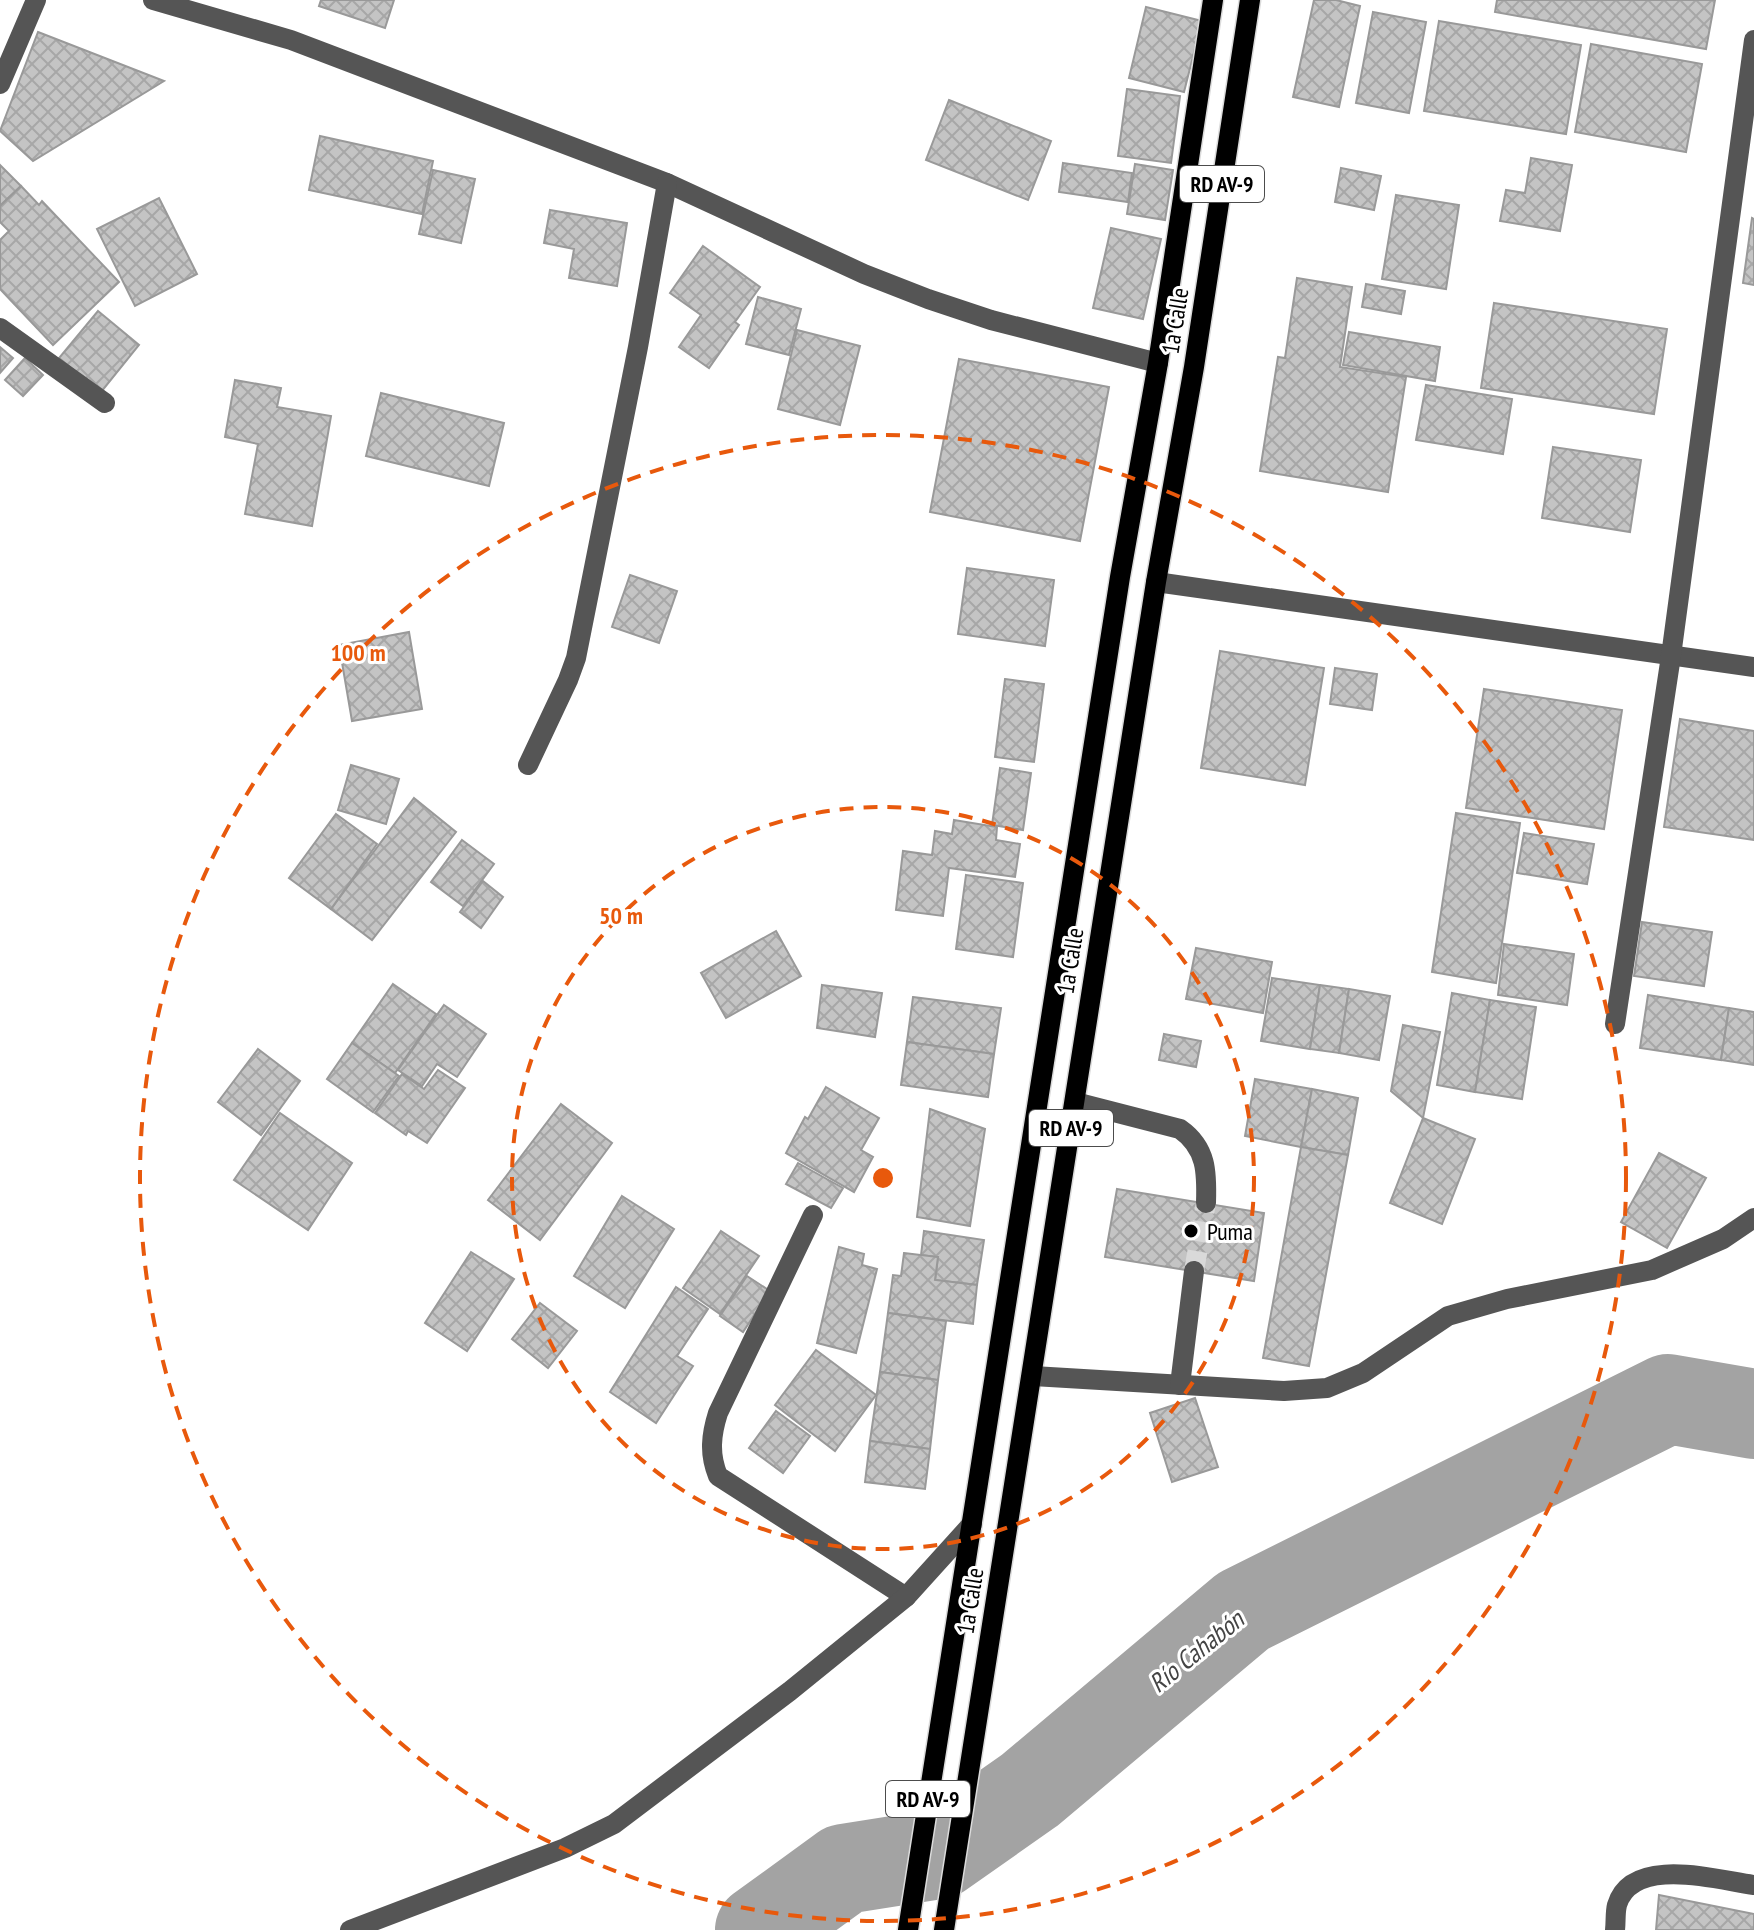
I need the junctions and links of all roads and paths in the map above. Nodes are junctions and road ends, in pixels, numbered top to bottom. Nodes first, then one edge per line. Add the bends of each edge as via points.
1 (36, 0) edge
2 (153, 0) edge
3 (1213, 0) edge
4 (1250, 0) edge
5 (1754, 40) edge
6 (0, 84) edge
7 (667, 183) junction
8 (0, 328) edge
9 (1158, 363) junction
10 (105, 403) dead end
11 (1156, 582) junction
12 (1671, 656) junction
13 (1754, 667) edge
14 (528, 765) dead end
15 (1615, 1024) dead end
16 (1075, 1102) junction
17 (1206, 1203) tunnel mouth
18 (813, 1215) dead end
19 (1754, 1218) edge
20 (1194, 1271) tunnel mouth
21 (1033, 1376) junction
22 (1180, 1385) junction
23 (972, 1524) junction
24 (906, 1597) junction
25 (1754, 1885) edge
26 (350, 1930) edge
27 (908, 1930) edge
28 (944, 1930) edge
29 (1615, 1930) edge

1 - 6 street
2 - 7 street via 291,40
3 - 9 main road, 1a Calle / RD AV-9
4 - 11 main road, 1a Calle / RD AV-9
5 - 12 street
7 - 9 street via 928,299
7 - 14 street via 576,658
8 - 10 street
9 - 23 main road, 1a Calle / RD AV-9
11 - 12 street
11 - 16 main road, 1a Calle / RD AV-9
12 - 13 street
12 - 15 street
16 - 17 street via 1180,1129 1191,1137 1205,1162
16 - 21 main road, 1a Calle / RD AV-9
18 - 24 street via 718,1413 712,1462 718,1476
19 - 22 street via 1723,1239 1652,1270 1448,1316 1363,1373 1327,1388
20 - 22 street
21 - 22 street
21 - 28 main road, 1a Calle / RD AV-9
23 - 24 street
23 - 27 main road, 1a Calle / RD AV-9
24 - 26 street via 614,1824 565,1848
25 - 29 street via 1652,1875 1633,1882 1622,1896

